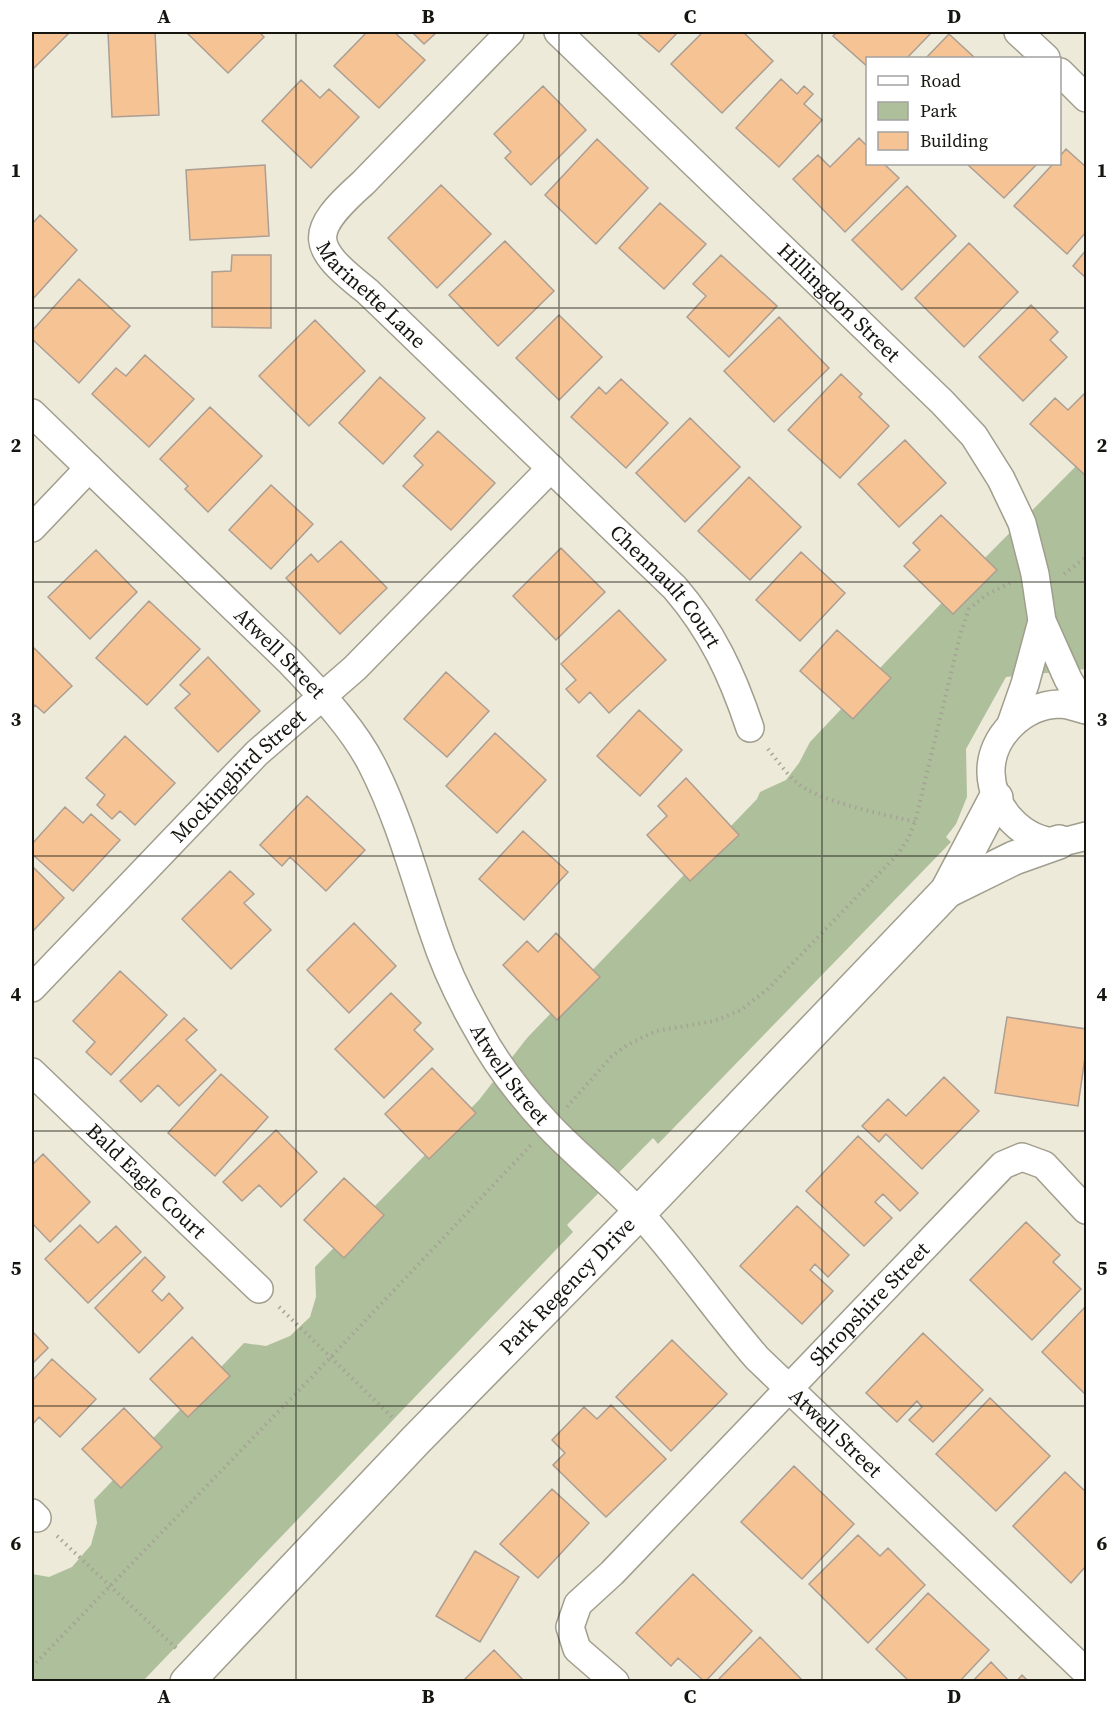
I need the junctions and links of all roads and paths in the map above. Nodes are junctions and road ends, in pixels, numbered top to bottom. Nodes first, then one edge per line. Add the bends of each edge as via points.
1 (510, 32) edge
2 (558, 32) edge
3 (1018, 32) edge
4 (1045, 57) edge
5 (1061, 74) edge
6 (1086, 98) edge
7 (32, 413) edge
8 (89, 468) junction
9 (551, 468) junction
10 (32, 528) edge
11 (1086, 557) edge
12 (1035, 574) junction
13 (1042, 621) junction
14 (322, 696) junction
15 (1086, 710) edge
16 (1011, 724) junction
17 (750, 728) joint
18 (996, 798) junction
19 (915, 822) junction
20 (1079, 838) edge
21 (947, 891) junction
22 (32, 988) edge
23 (32, 1072) edge
24 (549, 1126) junction
25 (1086, 1210) edge
26 (639, 1213) junction
27 (259, 1289) joint
28 (331, 1357) junction
29 (788, 1390) junction
30 (416, 1440) junction
31 (34, 1516) edge
32 (110, 1586) junction
33 (32, 1667) edge
34 (1086, 1672) edge
35 (192, 1676) edge
36 (615, 1682) edge

1 - 9 street, Marinette Lane via 341,202 325,223 322,238 326,250 344,272
2 - 12 street, Hillingdon Street via 974,436 1022,523
3 - 4 street
5 - 6 street
7 - 8 street, Atwell Street
8 - 10 street
8 - 14 street, Atwell Street
9 - 14 street, Mockingbird Street via 355,668
9 - 17 street, Chennault Court via 656,568 696,613 730,673
11 - 12 path via 1064,575
12 - 13 street, Hillingdon Street
12 - 19 path via 1004,585 969,609
13 - 15 street, Hillingdon Street
13 - 16 street, Hillingdon Street
14 - 22 street, Mockingbird Street via 258,753
14 - 24 street, Atwell Street via 355,737 384,790 433,933 478,1032
15 - 16 street via 1060,704 1034,709
16 - 18 street via 996,746 991,772
17 - 19 path via 802,787 824,798
18 - 20 street via 1011,820 1033,836
18 - 21 street, Park Regency Drive
19 - 24 path via 897,855 769,988 741,1010 714,1021 656,1032 627,1045 611,1057
20 - 21 street, Park Regency Drive via 1014,858
21 - 26 street, Park Regency Drive
23 - 27 street, Bald Eagle Court
24 - 26 street, Atwell Street
24 - 28 path
25 - 29 street, Shropshire Street via 1044,1165 1022,1157 1003,1165
26 - 29 street, Atwell Street via 738,1337
26 - 30 street, Park Regency Drive
27 - 28 path
28 - 30 path
28 - 32 path
29 - 34 street, Atwell Street
29 - 36 street, Shropshire Street via 578,1604 570,1627 577,1649
30 - 35 street, Park Regency Drive
31 - 32 path
32 - 33 path
32 - 35 path

